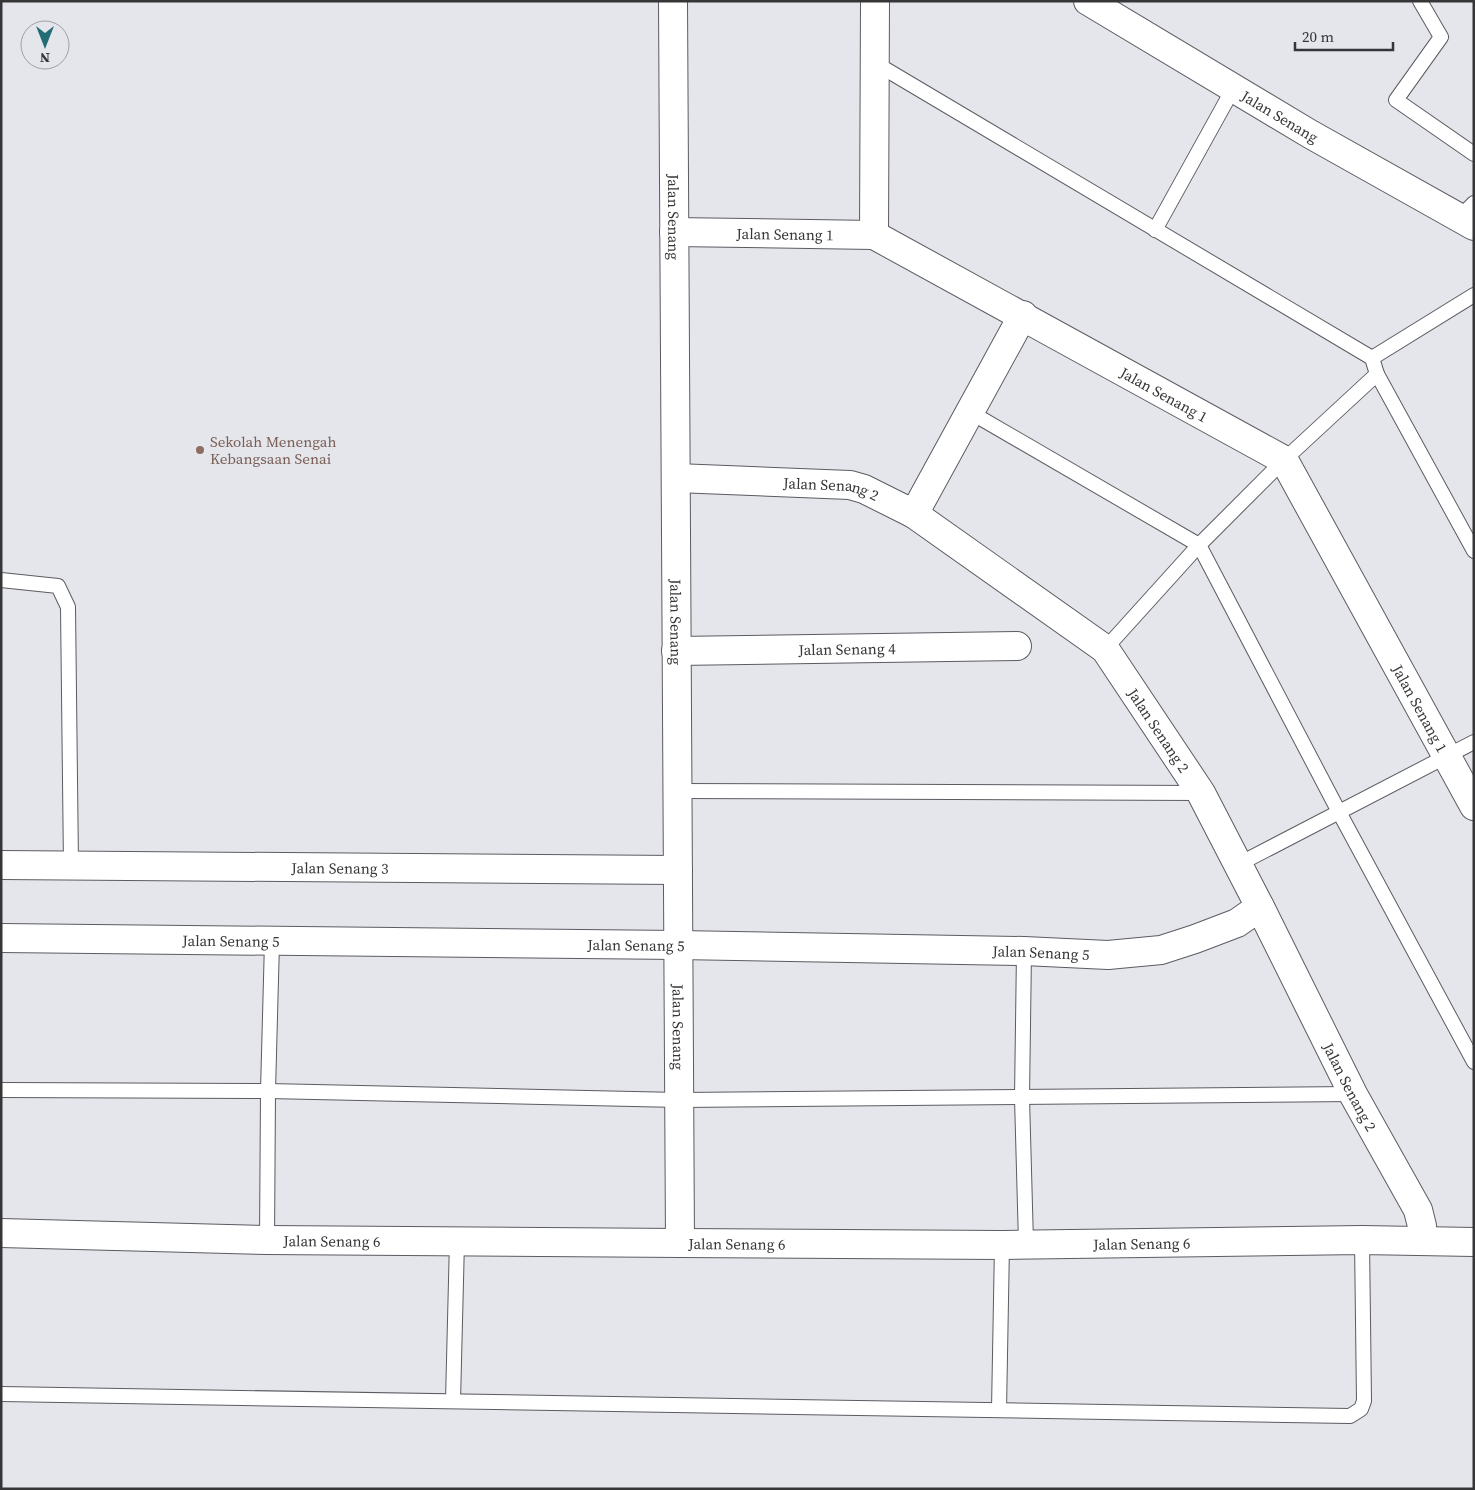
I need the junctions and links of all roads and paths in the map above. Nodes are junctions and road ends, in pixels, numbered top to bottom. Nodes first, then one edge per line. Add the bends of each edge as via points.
1 (672, 1) edge
2 (875, 1) edge
3 (1088, 1) edge
4 (1420, 1) edge
5 (875, 64) junction
6 (1234, 89) junction
7 (1474, 154) edge
8 (1469, 216) edge
9 (1156, 230) junction
10 (674, 232) junction
11 (874, 235) junction
12 (1474, 295) edge
13 (1023, 315) junction
14 (1372, 358) junction
15 (1377, 374) junction
16 (970, 412) junction
17 (1284, 460) junction
18 (676, 478) junction
19 (914, 514) junction
20 (1199, 545) junction
21 (1474, 551) edge
22 (1, 580) edge
23 (1017, 646) dead end
24 (676, 650) junction
25 (1105, 650) junction
26 (1474, 742) edge
27 (1446, 756) junction
28 (677, 792) junction
29 (1201, 793) junction
30 (1474, 806) edge
31 (1338, 812) junction
32 (1, 865) edge
33 (1237, 865) junction
34 (71, 866) junction
35 (678, 870) junction
36 (1260, 907) junction
37 (1, 938) edge
38 (272, 942) junction
39 (678, 945) junction
40 (1024, 951) junction
41 (1474, 1062) edge
42 (1, 1090) edge
43 (268, 1091) junction
44 (1353, 1094) junction
45 (1022, 1098) junction
46 (679, 1100) junction
47 (1, 1233) edge
48 (268, 1240) junction
49 (1362, 1240) junction
50 (457, 1241) junction
51 (1421, 1241) junction
52 (1474, 1242) edge
53 (680, 1243) junction
54 (1014, 1244) junction
55 (1, 1394) edge
56 (453, 1401) junction
57 (999, 1410) junction

1 - 10 street, Jalan Senang
2 - 5 street
3 - 6 street, Jalan Senang
4 - 7 lane via 1441,37 1396,100
5 - 9 lane
5 - 11 street
6 - 8 street, Jalan Senang via 1310,134
6 - 9 lane
9 - 14 lane
10 - 11 street, Jalan Senang 1
10 - 18 street, Jalan Senang
11 - 13 street, Jalan Senang 1
12 - 14 lane
13 - 16 street
13 - 17 street, Jalan Senang 1
14 - 15 lane
15 - 17 lane
15 - 21 lane
16 - 19 street
16 - 20 lane
17 - 20 lane
17 - 27 street, Jalan Senang 1
18 - 19 street, Jalan Senang 2 via 850,485
18 - 24 street, Jalan Senang
19 - 25 street, Jalan Senang 2
20 - 25 lane
20 - 31 lane
22 - 34 lane via 58,586 68,607
23 - 24 street, Jalan Senang 4
24 - 28 street, Jalan Senang
25 - 29 street, Jalan Senang 2
26 - 27 lane
27 - 30 street, Jalan Senang 1
27 - 31 lane
28 - 29 lane
28 - 35 street, Jalan Senang
29 - 33 street, Jalan Senang 2
31 - 33 lane
31 - 41 lane
32 - 34 street, Jalan Senang 3
33 - 36 street, Jalan Senang 2
34 - 35 street, Jalan Senang 3
35 - 39 street, Jalan Senang
36 - 40 street, Jalan Senang 5 via 1237,923 1161,950 1108,954
36 - 44 street, Jalan Senang 2
37 - 38 street, Jalan Senang 5
38 - 39 street, Jalan Senang 5
38 - 43 lane
39 - 40 street, Jalan Senang 5
39 - 46 street, Jalan Senang
40 - 45 lane
42 - 43 lane
43 - 46 lane
43 - 48 lane
44 - 45 lane
44 - 51 street, Jalan Senang 2 via 1418,1210
45 - 46 lane
45 - 54 lane
46 - 53 street, Jalan Senang
47 - 48 street, Jalan Senang 6
48 - 50 street, Jalan Senang 6
49 - 51 street, Jalan Senang 6
49 - 54 street, Jalan Senang 6
49 - 57 lane via 1364,1401 1361,1409 1350,1416
50 - 53 street, Jalan Senang 6
50 - 56 lane
51 - 52 street, Jalan Senang 6
53 - 54 street, Jalan Senang 6
54 - 57 lane
55 - 56 lane
56 - 57 lane

